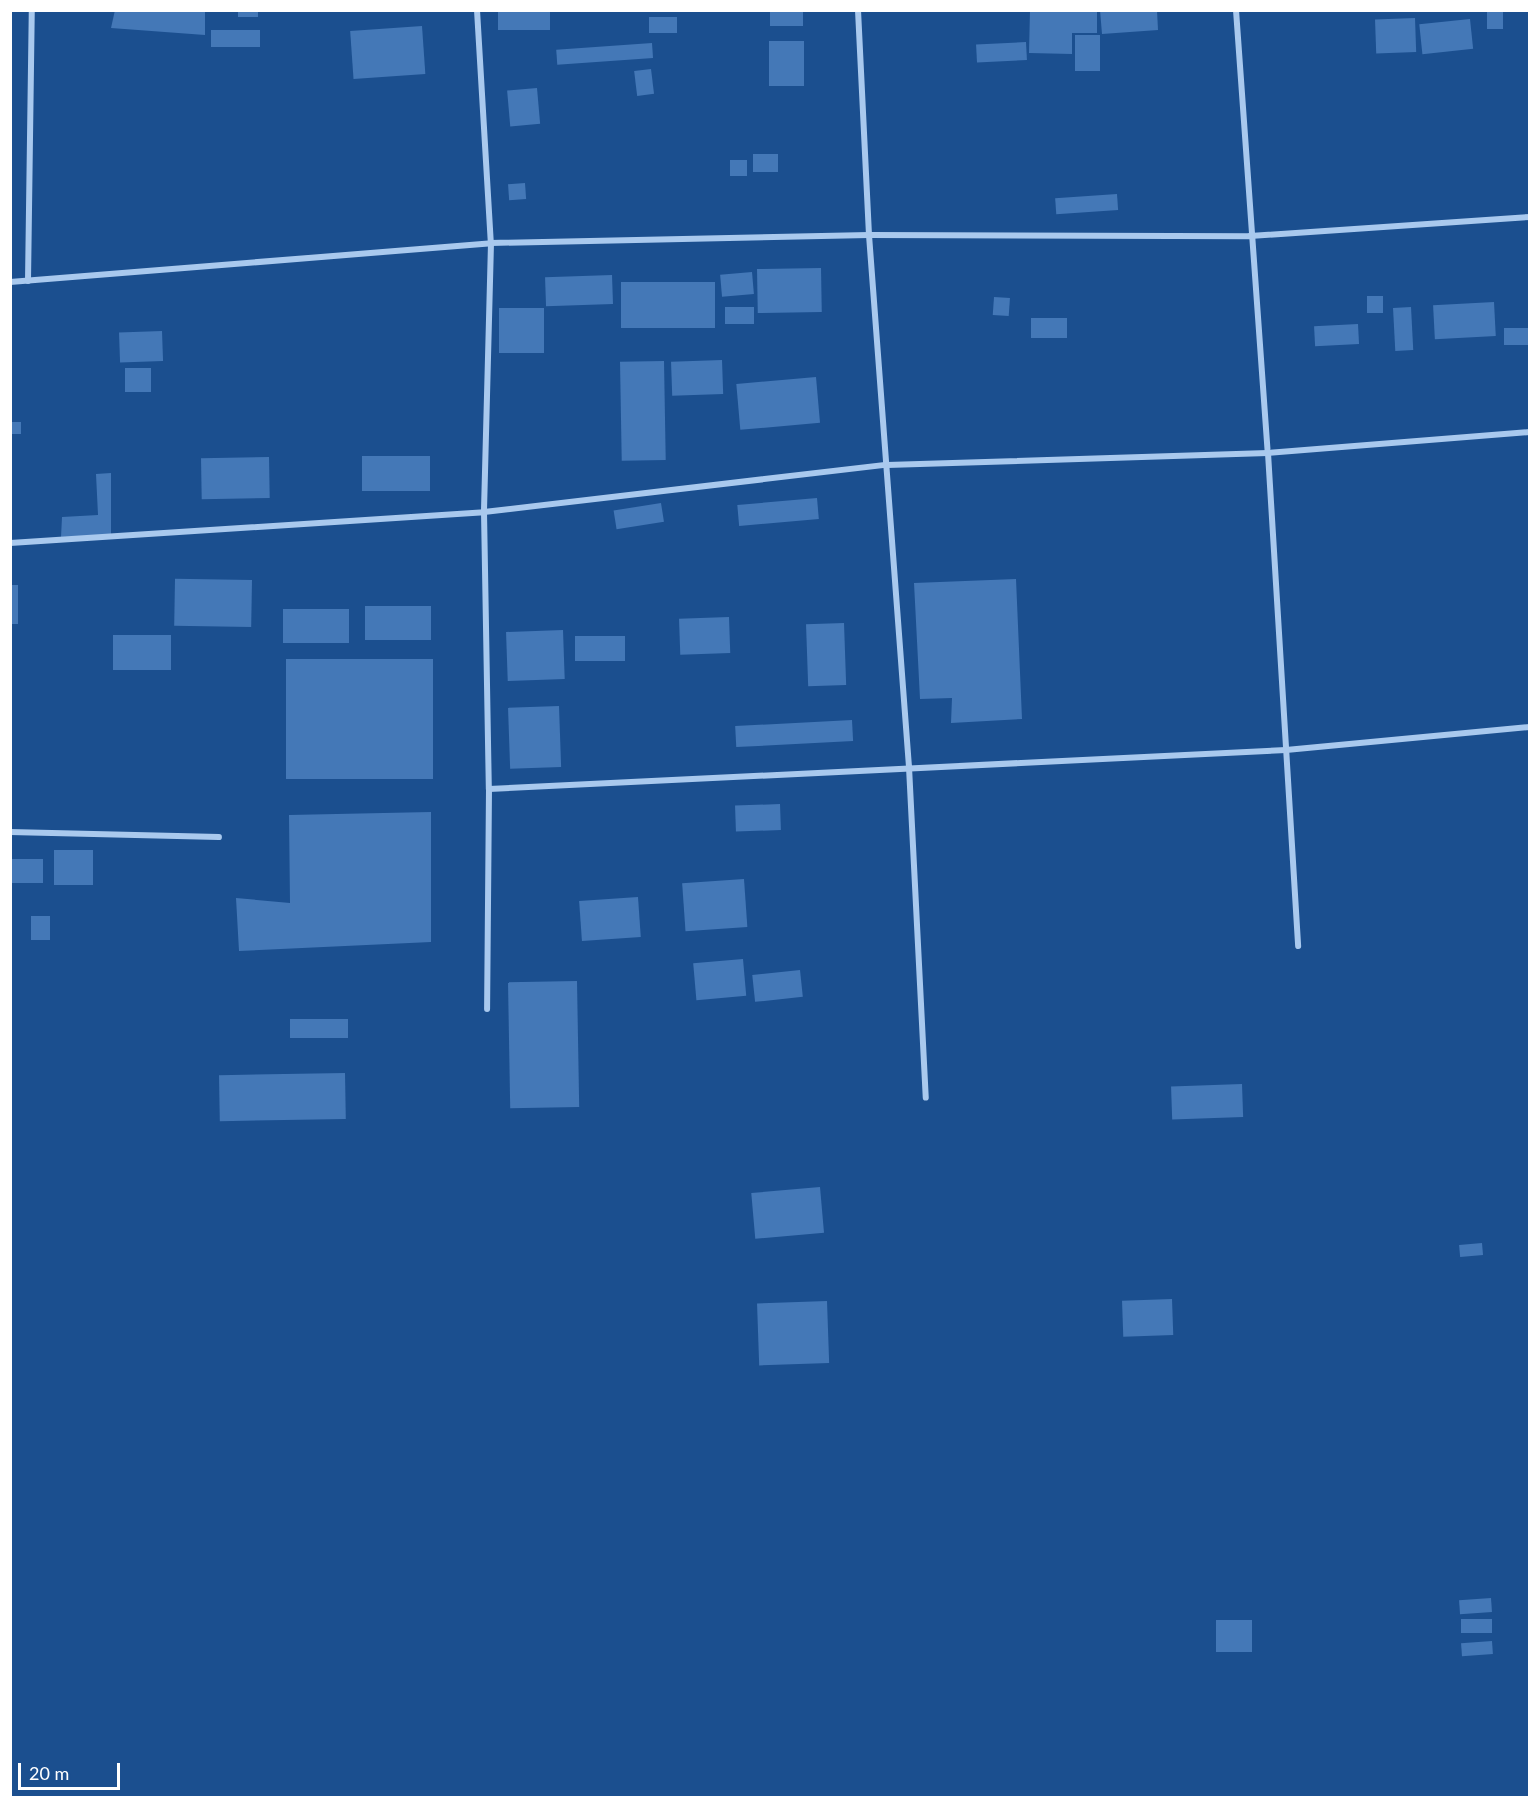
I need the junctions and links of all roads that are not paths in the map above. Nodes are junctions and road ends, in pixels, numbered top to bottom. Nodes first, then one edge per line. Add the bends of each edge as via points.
1 (32, 10) edge
2 (477, 10) edge
3 (858, 10) edge
4 (1236, 10) edge
5 (1530, 217) edge
6 (869, 235) junction
7 (1250, 236) junction
8 (491, 243) junction
9 (28, 281) junction
10 (10, 282) edge
11 (1530, 432) edge
12 (1268, 453) junction
13 (887, 465) junction
14 (484, 512) junction
15 (10, 543) edge
16 (1530, 727) edge
17 (1286, 750) junction
18 (909, 767) junction
19 (489, 789) junction
20 (10, 832) edge
21 (219, 837) dead end
22 (1299, 946) dead end
23 (487, 1009) dead end
24 (926, 1098) dead end

1 - 9 street
2 - 8 street
3 - 6 street
4 - 7 street
5 - 7 street
6 - 7 street
6 - 8 street
6 - 13 street
7 - 12 street
8 - 9 street
8 - 14 street
9 - 10 street
11 - 12 street
12 - 13 street
12 - 17 street
13 - 14 street
13 - 18 street
14 - 15 street
14 - 19 street
16 - 17 street
17 - 18 street
17 - 22 street
18 - 19 street
18 - 24 street
19 - 23 street
20 - 21 street

